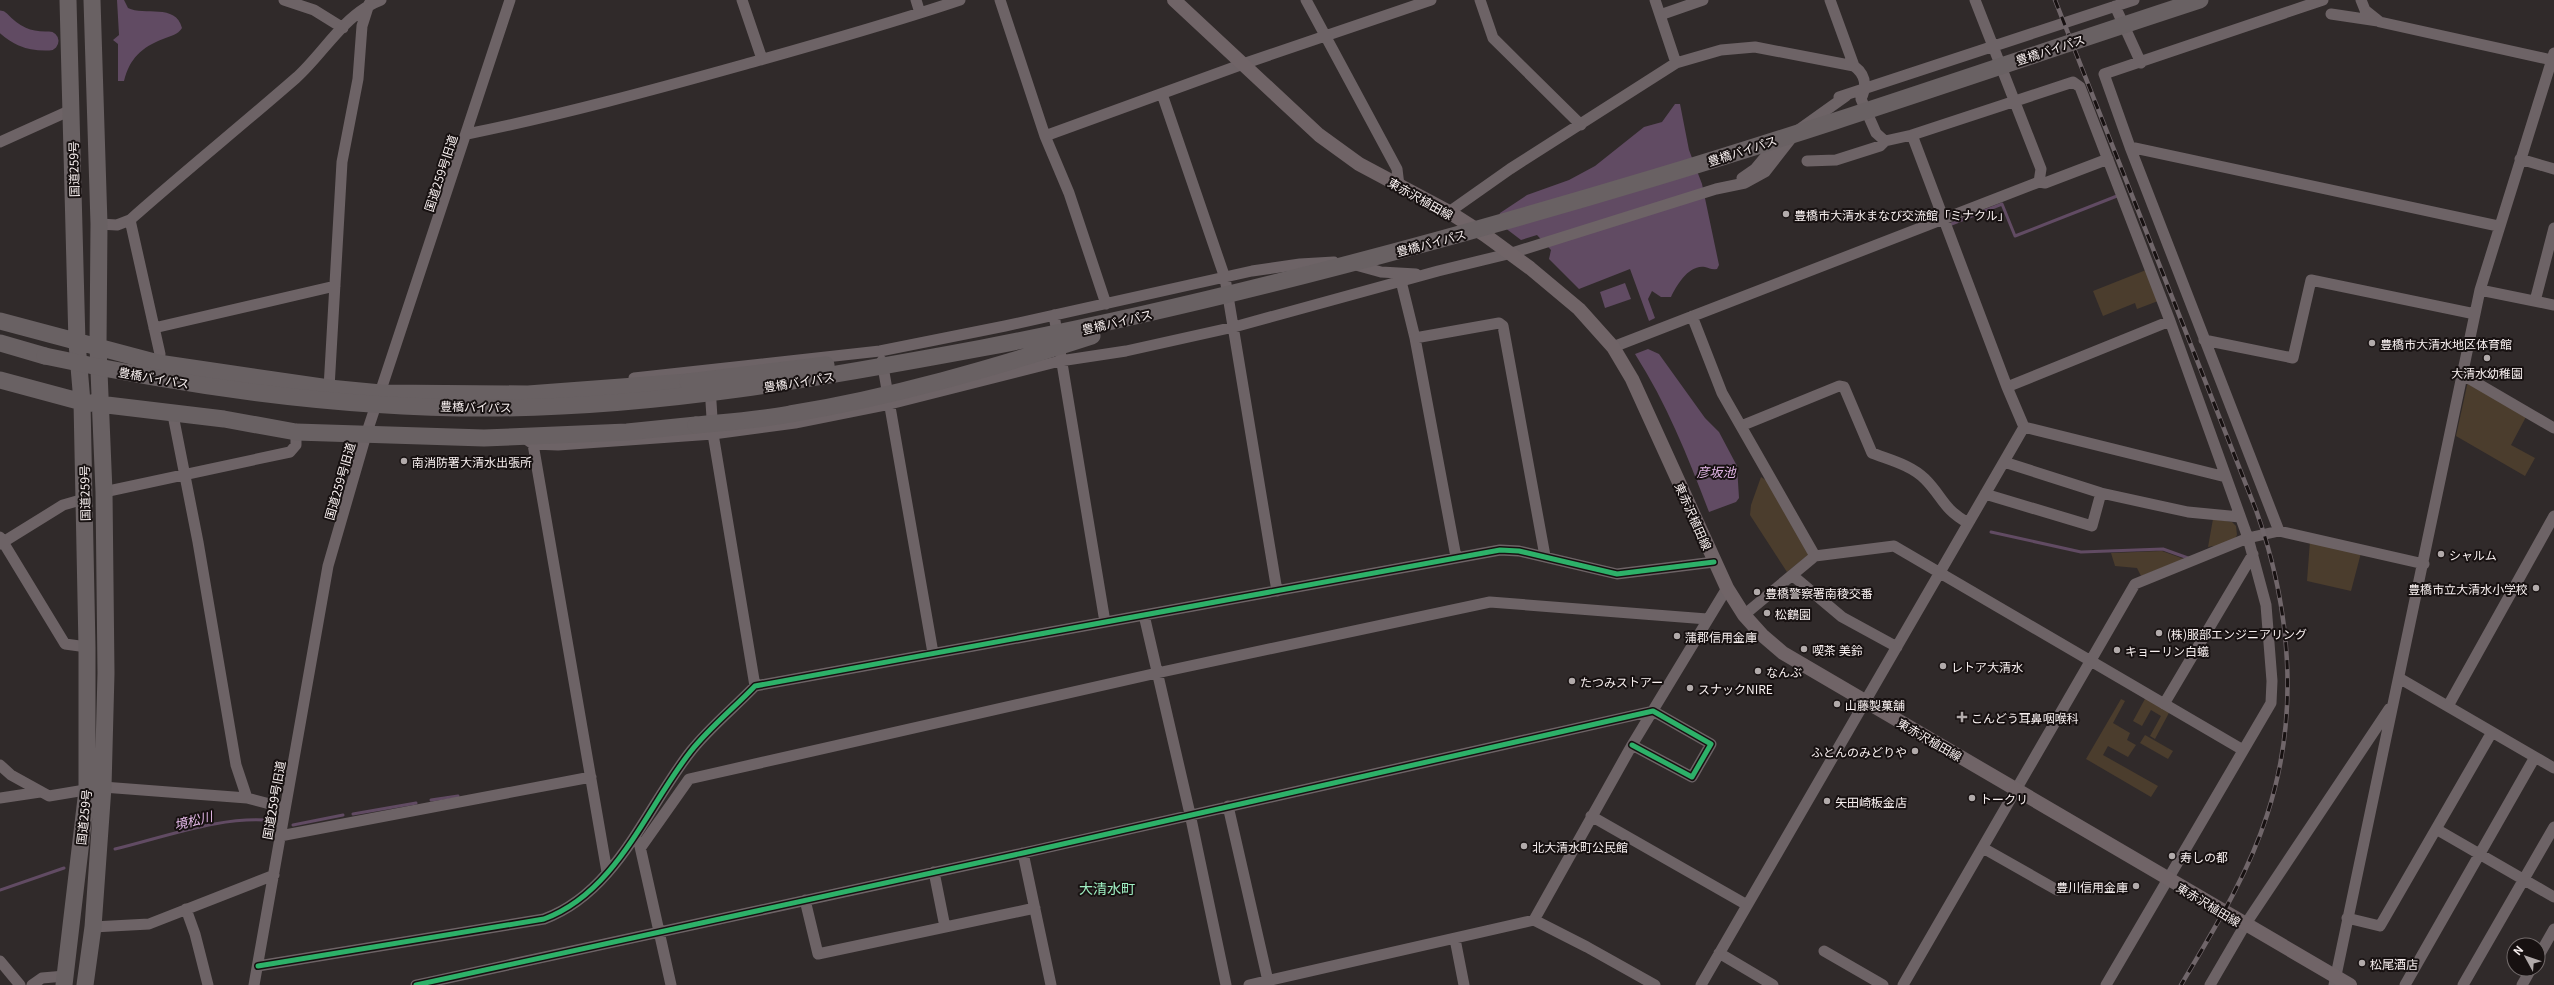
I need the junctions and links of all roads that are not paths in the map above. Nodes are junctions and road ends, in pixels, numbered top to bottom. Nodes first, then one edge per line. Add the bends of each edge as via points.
1 (68, 0) edge
2 (92, 0) edge
3 (284, 0) edge
4 (381, 0) edge
5 (510, 0) edge
6 (742, 0) edge
7 (916, 0) edge
8 (960, 0) edge
9 (1000, 0) edge
10 (1174, 0) edge
11 (1306, 0) edge
12 (1431, 0) edge
13 (1480, 0) edge
14 (1655, 0) edge
15 (1703, 0) edge
16 (1830, 0) edge
17 (1975, 0) edge
18 (2134, 0) edge
19 (2198, 0) edge
20 (2323, 0) edge
21 (2362, 0) edge
22 (369, 4) junction
23 (2115, 6) junction
24 (920, 14) junction
25 (2331, 14) dead end
26 (1660, 15) junction
27 (2380, 22) junction
28 (344, 28) junction
29 (1325, 36) junction
30 (1993, 46) junction
31 (2553, 56) edge
32 (762, 59) junction
33 (1676, 63) junction
34 (2141, 63) junction
35 (1242, 64) junction
36 (1854, 66) junction
37 (1866, 88) junction
38 (1162, 94) junction
39 (2014, 101) junction
40 (72, 110) junction
41 (1581, 124) junction
42 (467, 134) junction
43 (1912, 135) junction
44 (1045, 136) junction
45 (1885, 141) junction
46 (0, 142) edge
47 (2130, 147) junction
48 (2520, 159) junction
49 (2108, 160) junction
50 (1807, 161) dead end
51 (2554, 169) edge
52 (2039, 182) junction
53 (1399, 186) junction
54 (1449, 212) junction
55 (1943, 218) junction
56 (130, 220) junction
57 (99, 224) junction
58 (2498, 226) junction
59 (2554, 228) edge
60 (1512, 253) junction
61 (1438, 271) junction
62 (1225, 278) junction
63 (1401, 281) junction
64 (335, 286) junction
65 (2480, 290) junction
66 (2535, 301) junction
67 (1106, 304) junction
68 (1187, 304) junction
69 (2554, 305) edge
70 (2475, 314) junction
71 (1054, 315) junction
72 (1692, 316) junction
73 (0, 321) edge
74 (2170, 321) junction
75 (1234, 327) junction
76 (154, 328) junction
77 (1415, 338) junction
78 (2204, 340) junction
79 (0, 343) edge
80 (77, 343) junction
81 (98, 347) junction
82 (1613, 347) junction
83 (880, 351) junction
84 (1060, 361) junction
85 (907, 362) junction
86 (158, 363) junction
87 (709, 370) junction
88 (2463, 375) junction
89 (0, 380) edge
90 (2006, 387) junction
91 (329, 388) junction
92 (381, 393) junction
93 (528, 394) junction
94 (82, 402) junction
95 (890, 404) junction
96 (99, 405) junction
97 (172, 415) junction
98 (1741, 426) junction
99 (2024, 427) junction
100 (2554, 428) edge
101 (296, 432) junction
102 (713, 434) junction
103 (366, 435) junction
104 (528, 440) junction
105 (2004, 462) junction
106 (184, 473) junction
107 (2226, 477) junction
108 (104, 492) junction
109 (2101, 493) junction
110 (1985, 494) junction
111 (84, 499) junction
112 (2554, 516) edge
113 (2240, 517) junction
114 (1968, 523) junction
115 (2279, 531) junction
116 (2248, 538) junction
117 (1, 541) edge
118 (2253, 554) junction
119 (1545, 556) junction
120 (1815, 556) junction
121 (1456, 557) junction
122 (1714, 562) junction
123 (2424, 564) junction
124 (1939, 573) junction
125 (1792, 575) junction
126 (1727, 588) junction
127 (1277, 591) junction
128 (1144, 615) junction
129 (1744, 616) junction
130 (1707, 619) junction
131 (1105, 622) junction
132 (1897, 646) junction
133 (87, 647) junction
134 (933, 653) junction
135 (2091, 661) junction
136 (1157, 673) junction
137 (2399, 678) junction
138 (755, 686) junction
139 (1865, 702) junction
140 (2164, 704) junction
141 (2393, 704) junction
142 (2448, 706) junction
143 (1653, 711) junction
144 (2492, 732) junction
145 (1632, 745) junction
146 (2243, 750) junction
147 (2535, 757) junction
148 (0, 765) edge
149 (2554, 768) edge
150 (591, 777) junction
151 (95, 789) junction
152 (2017, 789) junction
153 (40, 792) junction
154 (0, 798) edge
155 (248, 798) junction
156 (1228, 806) junction
157 (285, 808) junction
158 (1190, 814) junction
159 (1591, 816) junction
160 (2554, 827) edge
161 (2436, 829) junction
162 (280, 836) junction
163 (633, 837) junction
164 (642, 847) junction
165 (1983, 848) junction
166 (1023, 853) junction
167 (2480, 853) junction
168 (607, 872) junction
169 (934, 872) junction
170 (274, 875) junction
171 (2169, 879) junction
172 (2525, 880) junction
173 (2057, 890) dead end
174 (2554, 897) edge
175 (805, 900) junction
176 (1747, 905) junction
177 (1035, 908) junction
178 (186, 909) junction
179 (2347, 918) junction
180 (1534, 920) junction
181 (2245, 926) junction
182 (93, 927) junction
183 (945, 927) junction
184 (2554, 929) edge
185 (658, 932) junction
186 (1455, 939) junction
187 (2546, 943) edge
188 (1824, 951) dead end
189 (1719, 953) junction
190 (0, 961) edge
191 (258, 966) junction
192 (65, 981) edge
193 (1268, 981) junction
194 (2335, 981) edge
195 (20, 985) edge
196 (32, 985) edge
197 (85, 985) edge
198 (208, 985) edge
199 (254, 985) edge
200 (416, 985) edge
201 (671, 985) edge
202 (1051, 985) edge
203 (1226, 985) edge
204 (1249, 985) edge
205 (1464, 985) edge
206 (1655, 985) edge
207 (1701, 985) edge
208 (1773, 985) edge
209 (1883, 985) edge
210 (1903, 985) edge
211 (2106, 985) edge
212 (2210, 985) edge
213 (2350, 985) edge
214 (2405, 985) edge
215 (2463, 985) edge

1 - 40 highway, 国道259号
2 - 57 highway, 国道259号
3 - 28 street via 314,10
4 - 22 street
5 - 42 street, 国道259号旧道
6 - 32 street
7 - 24 street
8 - 24 street
9 - 44 street
10 - 35 main road, 東赤沢植田線
11 - 29 street
12 - 29 street
13 - 41 street via 1493,38
14 - 26 street
15 - 26 street
16 - 36 street
17 - 30 street
18 - 23 street
19 - 68 highway, 豊橋バイパス, bridge via 1653,178 1450,237
20 - 34 street
21 - 27 street via 2365,10
22 - 28 street
22 - 64 street via 362,26 358,79 342,162
23 - 30 street
23 - 34 street
24 - 32 street
25 - 27 street
26 - 33 street
27 - 31 street
28 - 56 street via 298,76
29 - 35 street
29 - 53 street via 1397,169
30 - 37 street
30 - 39 street
31 - 48 street
32 - 42 street via 554,116
33 - 36 street via 1721,50 1755,47
33 - 41 street
34 - 47 street via 2104,74
35 - 38 street
35 - 53 main road, 東赤沢植田線 via 1318,135 1359,164
36 - 37 street via 1863,75
37 - 45 street via 1861,99 1876,133
37 - 60 street via 1846,96 1797,131 1765,172 1745,183 1716,189
38 - 44 street
38 - 62 street
39 - 43 street
39 - 49 street via 2073,82 2080,87
39 - 52 street via 2041,169
40 - 46 street
40 - 80 highway, 国道259号
41 - 54 street
42 - 92 street, 国道259号旧道
43 - 45 street
43 - 55 street
44 - 67 street via 1069,193
45 - 50 street via 1880,146 1836,160
47 - 58 street
47 - 78 street
48 - 51 street
48 - 58 street
49 - 52 street
49 - 74 street
52 - 55 street
53 - 54 main road, 東赤沢植田線
54 - 60 main road, 東赤沢植田線
55 - 72 street
55 - 90 street
56 - 57 street via 117,225
56 - 76 street
57 - 81 highway, 国道259号
58 - 65 street
59 - 66 street
60 - 61 street
60 - 82 main road, 東赤沢植田線 via 1579,309
61 - 62 street via 1418,274 1382,272 1339,261 1278,266
61 - 63 street
62 - 67 street
62 - 75 street
63 - 75 street
63 - 77 street
64 - 76 street
64 - 91 street
65 - 66 street
65 - 70 street
66 - 69 street
67 - 71 street
68 - 85 highway, 豊橋バイパス, bridge via 1108,324
68 - 104 highway, bridge via 977,372 872,398 789,414
70 - 78 street via 2311,280 2293,358
70 - 88 street
71 - 83 street
71 - 84 street
72 - 82 street
72 - 98 street via 1722,393
73 - 80 highway
74 - 90 street
74 - 107 street
75 - 84 street via 1126,351
75 - 127 street
76 - 86 street via 160,354
77 - 119 street via 1499,323 1503,326
77 - 121 street
78 - 115 street
79 - 85 highway, 豊橋バイパス, bridge via 45,356 138,376 239,392 350,403 496,408 617,403 736,391
80 - 81 highway
80 - 94 highway, 国道259号
81 - 86 highway
81 - 96 highway, 国道259号
82 - 122 main road, 東赤沢植田線 via 1632,379
83 - 87 street
83 - 95 street
84 - 95 street
84 - 131 street
85 - 93 highway, bridge via 876,359 688,382
86 - 91 highway
87 - 93 street via 571,383
87 - 102 street
88 - 100 street
88 - 123 street
89 - 94 highway
90 - 99 street
91 - 92 highway
92 - 93 highway
92 - 103 street, 国道259号旧道
94 - 96 highway
94 - 111 highway, 国道259号
95 - 102 street via 795,423
95 - 134 street
96 - 97 highway
96 - 108 highway, 国道259号
97 - 101 highway via 224,419
97 - 106 street
98 - 114 street via 1839,386 1844,387 1872,453 1890,458 1920,474 1948,510
98 - 120 street
99 - 105 street
99 - 107 street
101 - 103 highway
101 - 106 street via 296,445 290,452
102 - 104 street via 622,441
102 - 138 street
103 - 104 highway
103 - 157 street, 国道259号旧道 via 328,566
104 - 150 street
105 - 109 street
105 - 110 street
106 - 108 street
106 - 155 street via 236,765
107 - 113 street
108 - 151 highway, 国道259号 via 106,673
109 - 110 street via 2092,526
109 - 113 street via 2188,512
110 - 114 street
111 - 117 street via 63,505
111 - 133 highway, 国道259号
112 - 142 street
113 - 116 street
114 - 124 street
115 - 116 street
115 - 123 street
116 - 118 street
116 - 135 street via 2135,584
117 - 133 street via 65,644
118 - 140 street
118 - 146 street via 2266,605 2272,681 2271,703
119 - 121 street via 1510,550
119 - 122 street via 1616,574
120 - 124 street via 1894,546
120 - 125 street
121 - 127 street
122 - 126 main road, 東赤沢植田線
123 - 137 street
124 - 132 street
124 - 135 street
125 - 129 street
125 - 132 street via 1842,617
126 - 129 main road, 東赤沢植田線
126 - 130 street
127 - 128 street
128 - 131 street
128 - 136 street
129 - 139 main road, 東赤沢植田線 via 1783,653
130 - 136 street via 1490,602
130 - 143 street
131 - 134 street
132 - 139 street
133 - 151 highway, 国道259号
134 - 138 street
135 - 140 street
135 - 152 street
136 - 158 street
136 - 164 street via 689,779
137 - 141 street
137 - 142 street
138 - 163 street via 691,751
139 - 152 main road, 東赤沢植田線
139 - 176 street
140 - 146 street
141 - 179 street
141 - 181 street
142 - 144 street
143 - 145 street
143 - 145 street via 1711,744 1692,777
143 - 156 street
144 - 147 street
144 - 161 street
145 - 159 street
146 - 171 street
147 - 149 street
147 - 167 street
148 - 153 street via 11,775
150 - 162 street
150 - 168 street
151 - 153 street via 49,796
151 - 155 street
151 - 182 highway, 国道259号
151 - 192 highway, 国道259号
152 - 165 street
152 - 171 main road, 東赤沢植田線
153 - 154 street
155 - 157 street
156 - 158 street
156 - 193 street
157 - 162 street, 国道259号旧道
158 - 166 street
158 - 203 street
159 - 176 street
159 - 180 street
160 - 172 street
161 - 167 street
161 - 179 street via 2380,926
162 - 170 street, 国道259号旧道
163 - 164 street
163 - 168 street
164 - 185 street
165 - 173 street
165 - 210 street
166 - 169 street
166 - 177 street
167 - 172 street
167 - 214 street
168 - 191 street via 579,901 544,919
169 - 175 street
169 - 183 street
170 - 178 street
170 - 191 street, 国道259号旧道
171 - 181 main road, 東赤沢植田線
171 - 211 street
172 - 174 street
172 - 215 street
175 - 183 street via 818,954
175 - 185 street
176 - 189 street
177 - 183 street
177 - 202 street
178 - 182 street via 149,924
178 - 198 street via 196,934
179 - 194 street
180 - 186 street
180 - 206 street
181 - 194 main road, 東赤沢植田線
181 - 212 street
182 - 197 highway, 国道259号
184 - 187 street
185 - 200 street
185 - 201 street
186 - 193 street
186 - 205 street
188 - 209 street
189 - 207 street
189 - 208 street
190 - 195 street
191 - 199 street, 国道259号旧道
192 - 196 street via 42,978
193 - 204 street
194 - 213 main road, 東赤沢植田線

